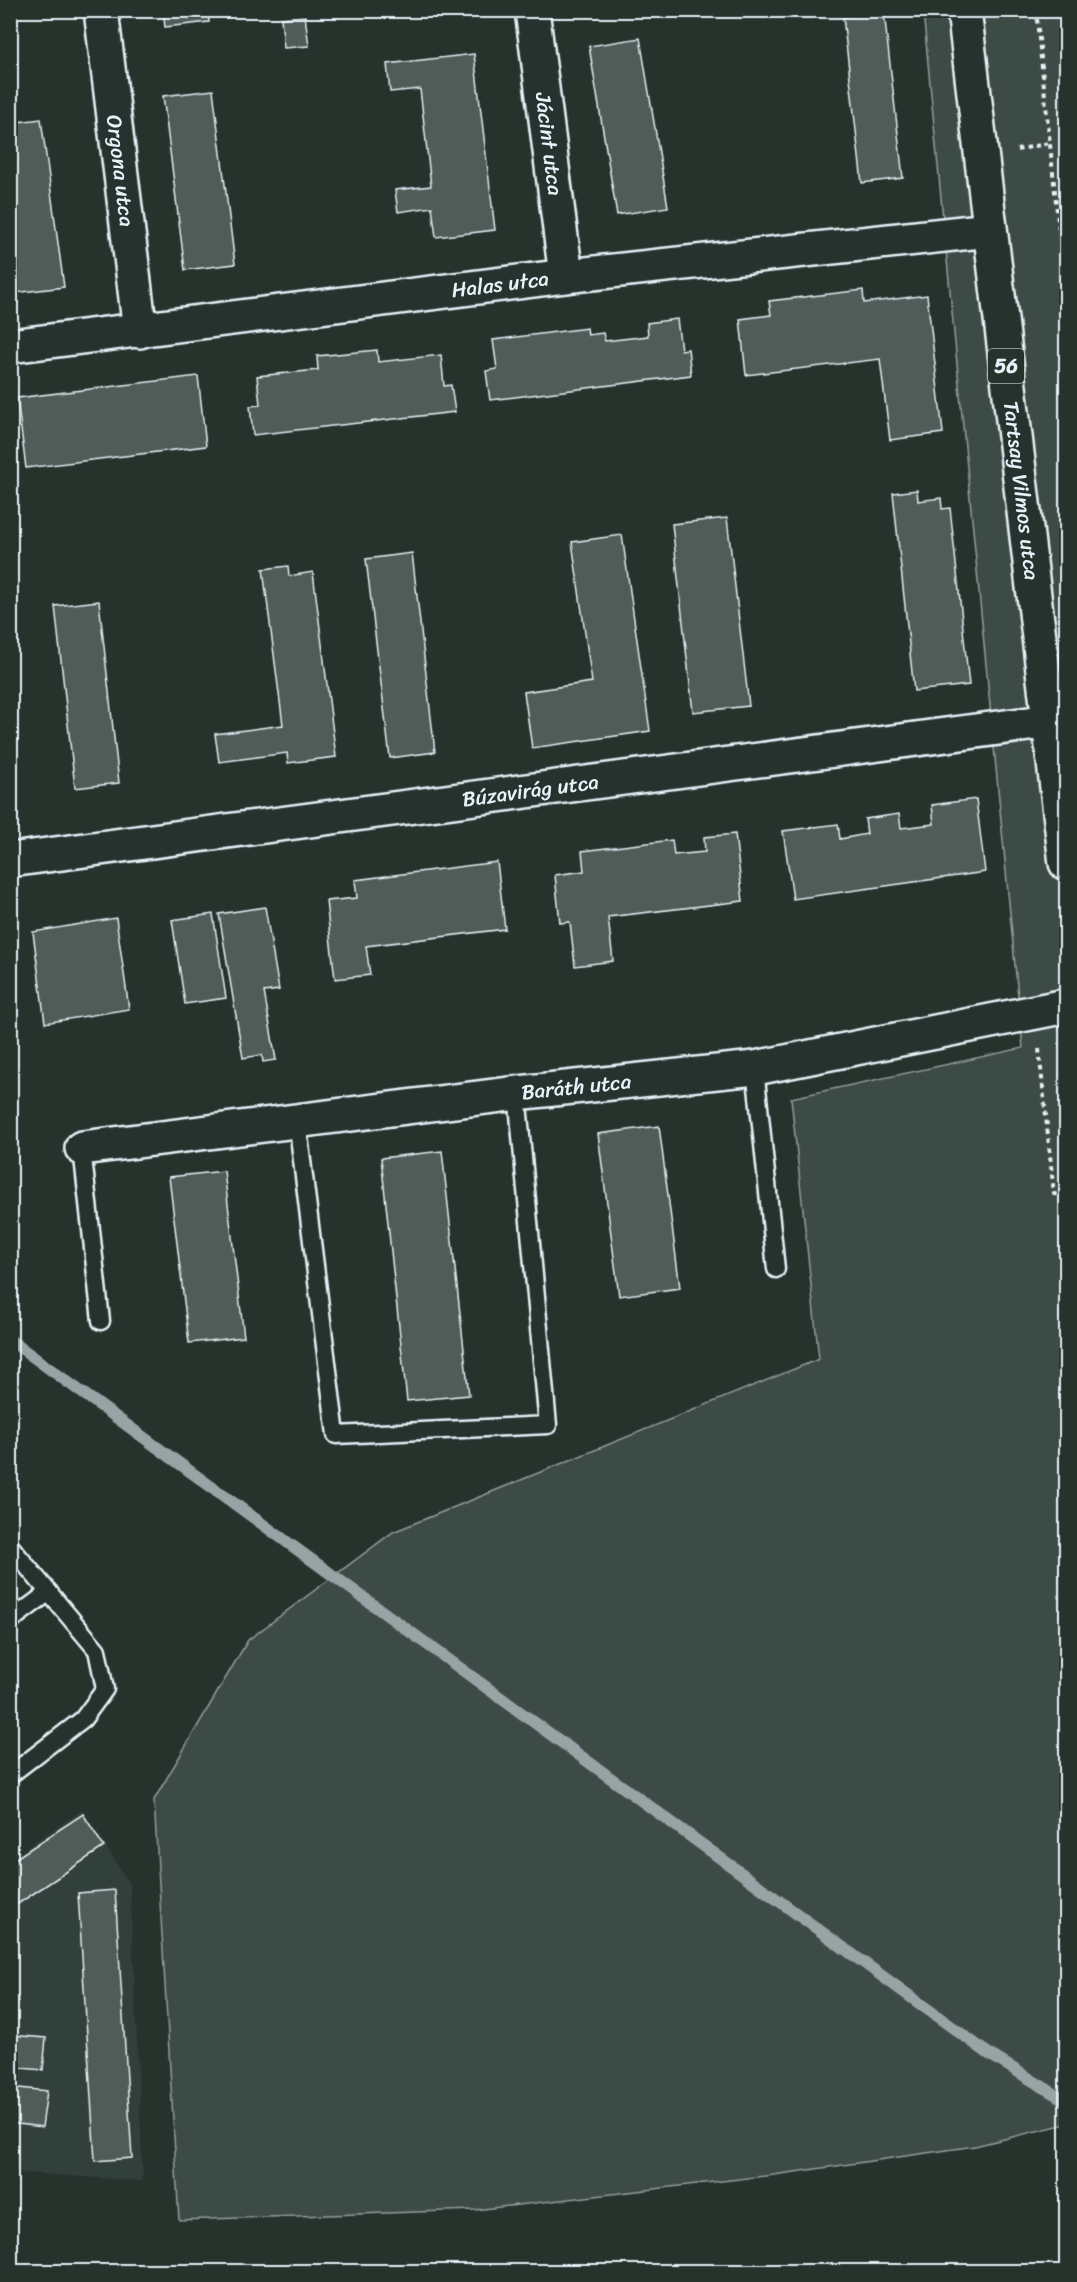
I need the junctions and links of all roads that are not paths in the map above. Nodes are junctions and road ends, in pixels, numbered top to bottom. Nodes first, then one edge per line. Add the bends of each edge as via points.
1 (101, 10) edge
2 (532, 10) edge
3 (964, 10) edge
4 (990, 230) junction
5 (566, 276) junction
6 (140, 331) junction
7 (10, 346) edge
8 (1057, 733) edge
9 (10, 860) edge
10 (1066, 863) edge
11 (1051, 1008) edge
12 (755, 1068) junction
13 (517, 1093) junction
14 (297, 1120) junction
15 (82, 1148) joint
16 (776, 1269) dead end
17 (101, 1321) dead end
18 (10, 1546) edge
19 (49, 1592) junction
20 (10, 1621) edge
21 (10, 1775) edge

1 - 6 street, Orgona utca
2 - 5 street, Jácint utca
3 - 4 street, Tartsay Vilmos utca / 56
4 - 5 street, Halas utca
4 - 8 street, Tartsay Vilmos utca / 56
5 - 6 street, Halas utca
6 - 7 street, Halas utca
8 - 9 street, Búzavirág utca
8 - 10 street, Tartsay Vilmos utca / 56
11 - 12 street, Baráth utca
12 - 13 street, Baráth utca
12 - 16 lane
13 - 14 street, Baráth utca
13 - 14 lane via 548,1425 336,1435
14 - 15 street, Baráth utca
15 - 17 lane
18 - 19 lane
19 - 20 lane
19 - 21 lane via 97,1650 105,1689 83,1719

